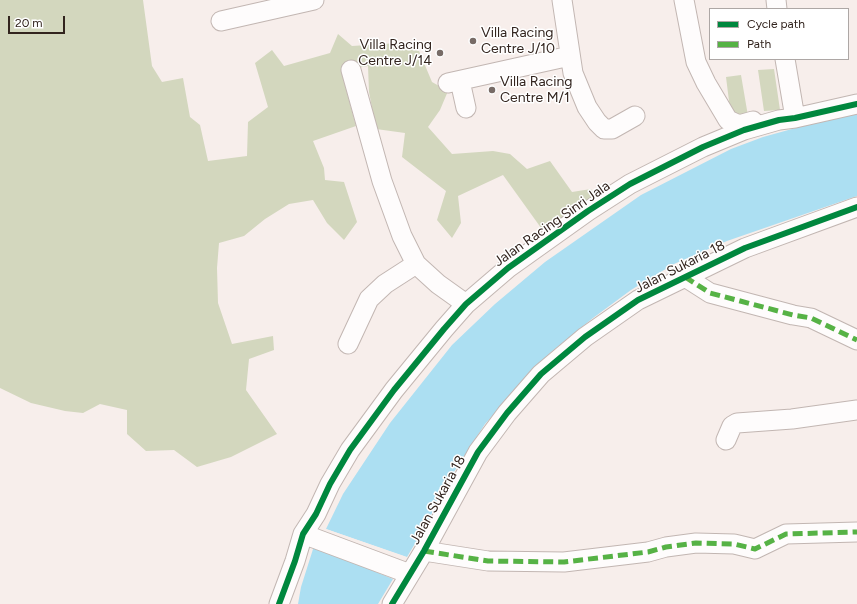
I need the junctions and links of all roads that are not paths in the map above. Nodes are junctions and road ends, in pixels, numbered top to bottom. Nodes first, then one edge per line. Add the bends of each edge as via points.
1 (314, 0) edge
2 (562, 0) edge
3 (684, 0) edge
4 (221, 21) dead end
5 (570, 56) junction
6 (785, 60) edge
7 (351, 70) dead end
8 (857, 104) edge
9 (466, 108) dead end
10 (635, 116) dead end
11 (774, 117) dead end
12 (795, 118) junction
13 (857, 207) edge
14 (416, 264) junction
15 (685, 277) junction
16 (466, 304) junction
17 (857, 340) edge
18 (348, 344) dead end
19 (857, 410) edge
20 (726, 440) dead end
21 (857, 532) edge
22 (306, 535) junction
23 (424, 551) junction
24 (406, 572) junction
25 (279, 604) edge
26 (392, 604) edge

1 - 4 street
2 - 5 street
3 - 11 street via 696,62 728,120 740,125
5 - 9 street via 454,82
5 - 10 street via 573,73 587,107 604,129 612,128
6 - 12 street
7 - 14 street via 382,181 402,236
8 - 12 street, Jalan Racing Sinri Jala
12 - 16 street, Jalan Racing Sinri Jala via 744,130 703,147 630,184 540,244
13 - 15 street, Jalan Sukaria 18 via 745,248
14 - 16 street
14 - 18 street via 385,284 370,299
15 - 17 street via 710,293 794,316 811,318
15 - 23 street, Jalan Sukaria 18 via 638,300 585,337 541,374 478,452
16 - 22 street, Jalan Racing Sinri Jala via 394,390 350,450 330,484
19 - 20 street via 737,423 732,426
21 - 23 street via 786,534 755,549 734,544 696,543 648,552 564,562 488,561
22 - 24 street
22 - 25 street, Jalan Racing Sinri Jala
23 - 24 street, Jalan Sukaria 18
24 - 26 street, Jalan Sukaria 18

